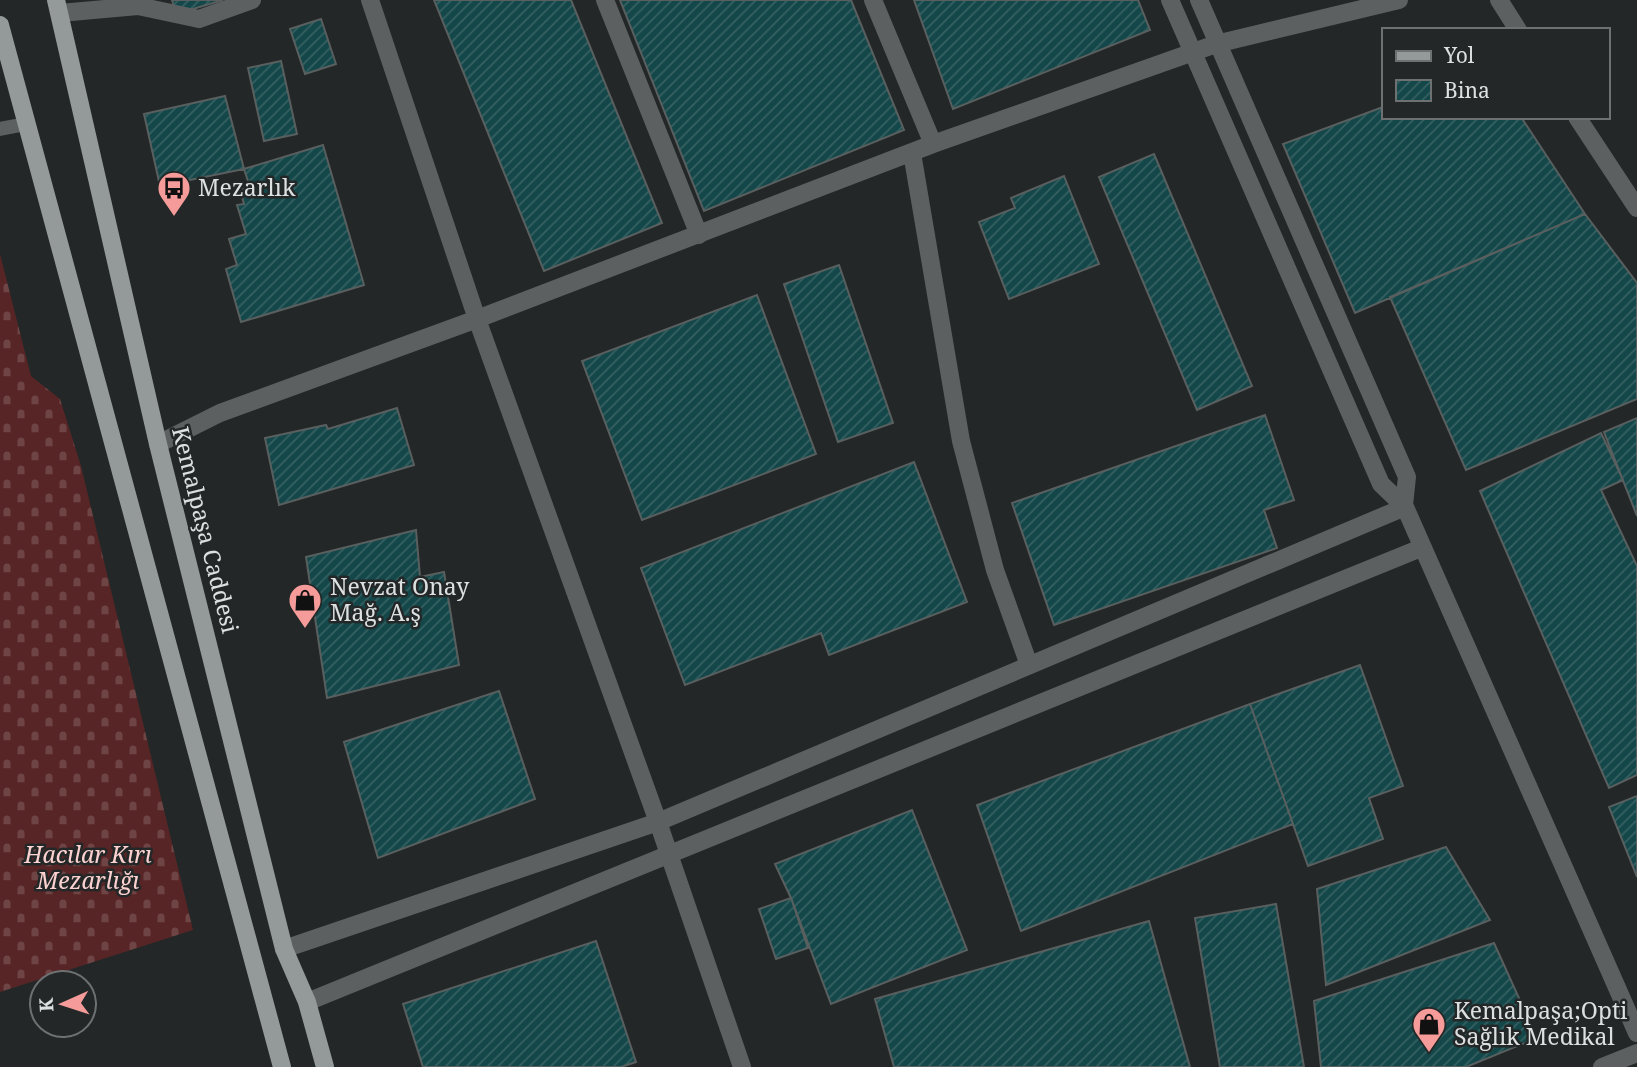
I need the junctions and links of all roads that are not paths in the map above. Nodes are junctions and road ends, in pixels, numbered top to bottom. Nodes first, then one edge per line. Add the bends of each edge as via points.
1 (252, 0) edge
2 (370, 0) edge
3 (605, 0) edge
4 (873, 0) edge
5 (1170, 0) edge
6 (1199, 0) edge
7 (1399, 0) edge
8 (1499, 0) edge
9 (137, 3) edge
10 (58, 7) edge
11 (0, 25) edge
12 (1517, 28) edge
13 (1216, 44) junction
14 (1192, 53) junction
15 (1578, 119) edge
16 (26, 124) junction
17 (0, 129) edge
18 (933, 144) junction
19 (912, 153) junction
20 (1637, 208) edge
21 (699, 235) junction
22 (477, 319) junction
23 (158, 444) junction
24 (1405, 506) junction
25 (1421, 548) junction
26 (1029, 665) junction
27 (658, 822) junction
28 (667, 855) junction
29 (284, 949) junction
30 (307, 1002) junction
31 (1637, 1033) edge
32 (1637, 1054) edge
33 (282, 1067) edge
34 (325, 1067) edge
35 (741, 1067) edge
36 (1602, 1067) edge

1 - 9 street via 199,19
2 - 22 street
3 - 21 street
4 - 18 street
5 - 14 street
6 - 13 street
7 - 13 street
8 - 12 street
9 - 10 street
10 - 23 main road, Kemalpaşa Caddesi
11 - 16 main road
13 - 14 street
13 - 24 street via 1407,477
14 - 18 street
14 - 24 street via 1381,484
15 - 20 street
16 - 17 lane
16 - 33 main road
18 - 19 street
19 - 21 street
19 - 26 street via 961,441 995,570
21 - 22 street
22 - 23 street via 220,413
22 - 27 street
23 - 29 main road, Kemalpaşa Caddesi
24 - 25 street
24 - 26 street
25 - 28 street
25 - 31 street
26 - 27 street
27 - 28 street
27 - 29 street
28 - 30 street
28 - 35 street
29 - 30 main road, Kemalpaşa Caddesi
30 - 34 main road, Kemalpaşa Caddesi
32 - 36 street

